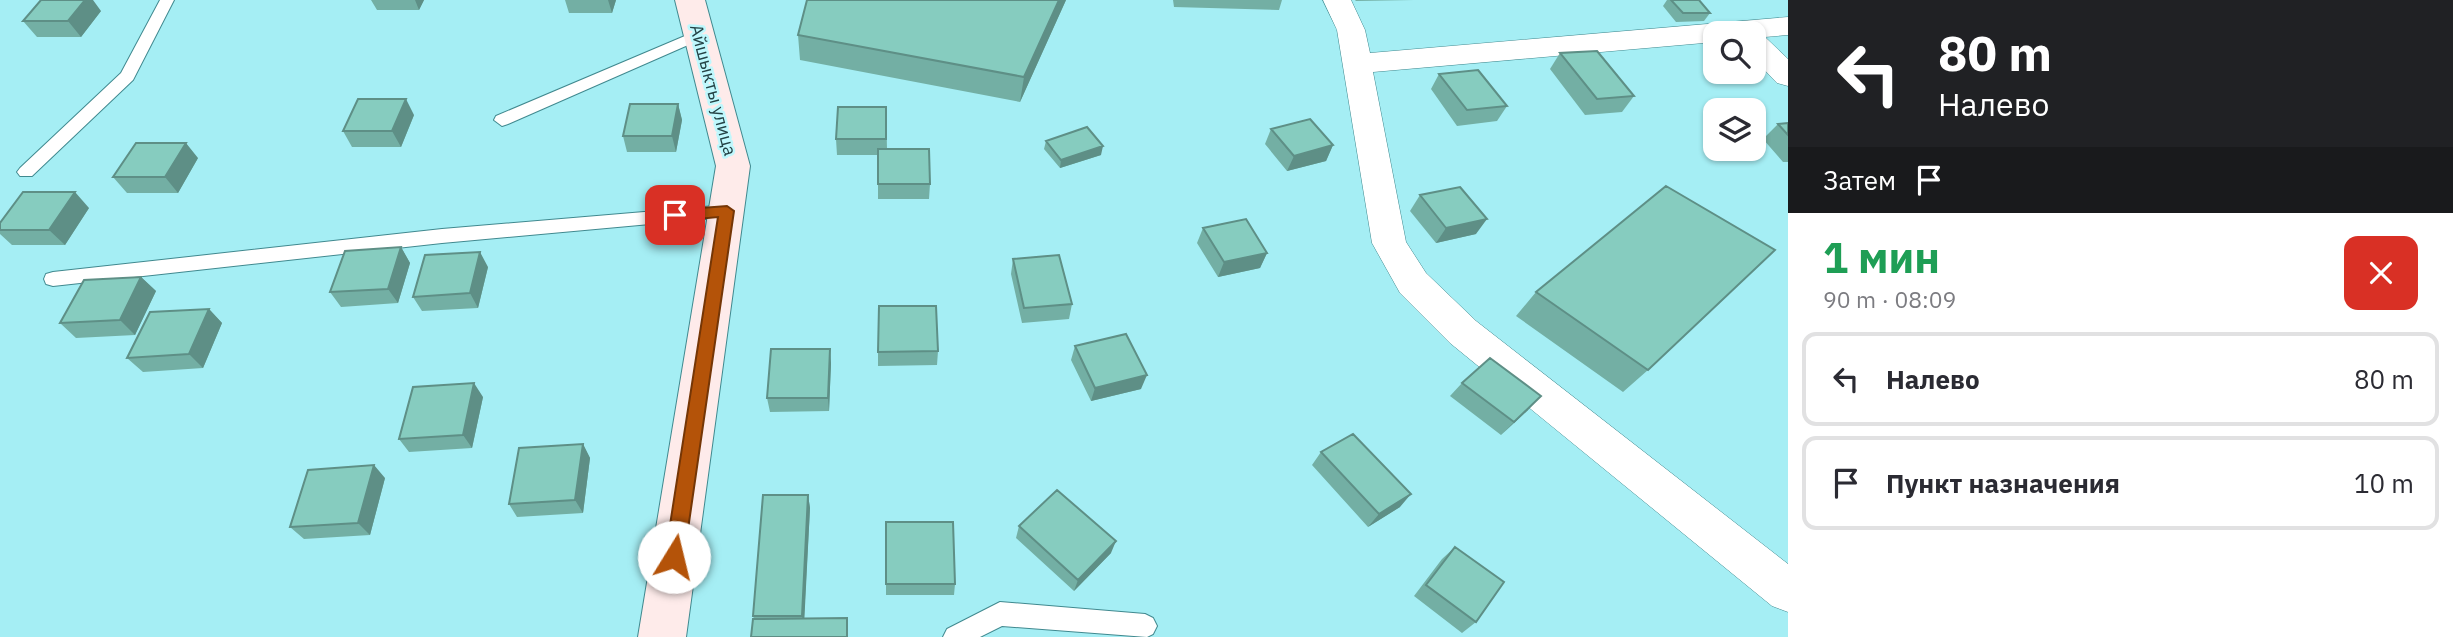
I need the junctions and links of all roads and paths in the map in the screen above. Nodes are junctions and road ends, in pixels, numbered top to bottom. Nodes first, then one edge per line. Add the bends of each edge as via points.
1 (167, 0) edge
2 (1337, 0) edge
3 (694, 18) edge
4 (1788, 26) edge
5 (1766, 30) edge
6 (1703, 37) edge
7 (1766, 59) edge
8 (1356, 64) junction
9 (1788, 76) edge
10 (502, 120) dead end
11 (26, 172) dead end
12 (727, 211) junction
13 (53, 279) dead end
14 (1788, 591) edge
15 (1145, 626) dead end
16 (663, 637) edge
17 (955, 637) edge

1 - 11 lane via 127,76
2 - 8 street via 1350,30
3 - 10 lane
3 - 12 street, Айшыкты улица via 733,166
4 - 5 street
6 - 8 street
7 - 9 street
8 - 14 street via 1389,243 1413,283 1463,332
12 - 13 lane via 442,236
12 - 16 street, Айшыкты улица
15 - 17 lane via 1000,614

